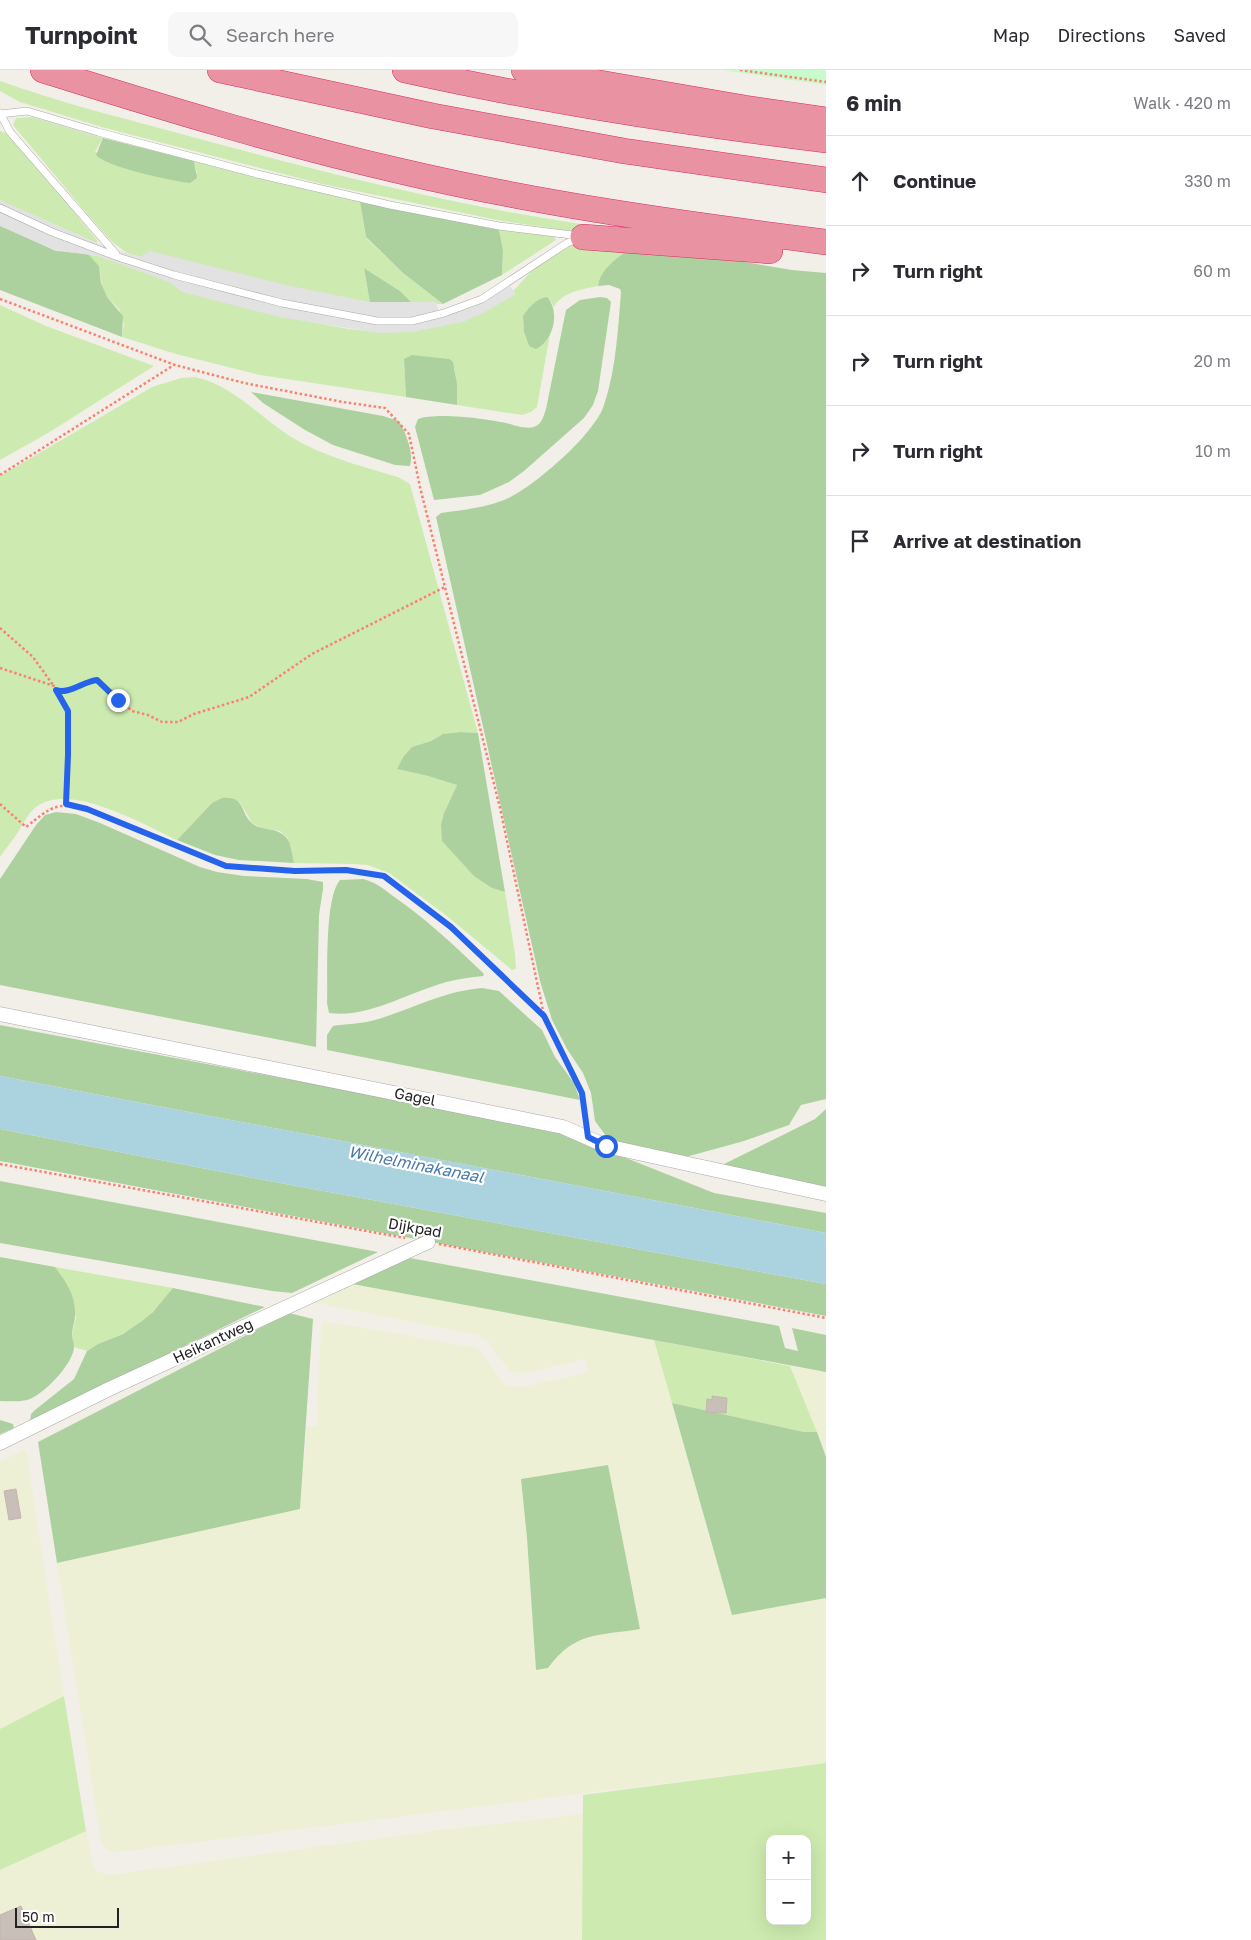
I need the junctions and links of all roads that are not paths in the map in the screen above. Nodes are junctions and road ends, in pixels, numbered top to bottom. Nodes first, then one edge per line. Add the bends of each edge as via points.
1 (43, 70) edge
2 (220, 70) edge
3 (406, 70) edge
4 (524, 70) edge
5 (0, 114) edge
6 (826, 120) edge
7 (826, 140) edge
8 (826, 180) edge
9 (0, 208) edge
10 (583, 237) junction
11 (826, 242) edge
12 (826, 252) edge
13 (118, 257) junction
14 (0, 1014) edge
15 (826, 1194) edge
16 (428, 1242) road end
17 (0, 1443) edge

1 - 11 highway via 220,125 401,171 542,200 690,225
2 - 8 highway via 433,116 624,151
3 - 7 highway via 601,107
4 - 6 highway
5 - 10 lane via 27,111 257,174 390,205 498,226
5 - 13 lane via 10,132
9 - 13 lane
10 - 12 highway via 792,253
10 - 13 lane via 567,243 482,299 412,321 377,321 282,302 174,275
14 - 15 street, Gagel via 563,1127 606,1146
16 - 17 street, Heikantweg via 109,1389

